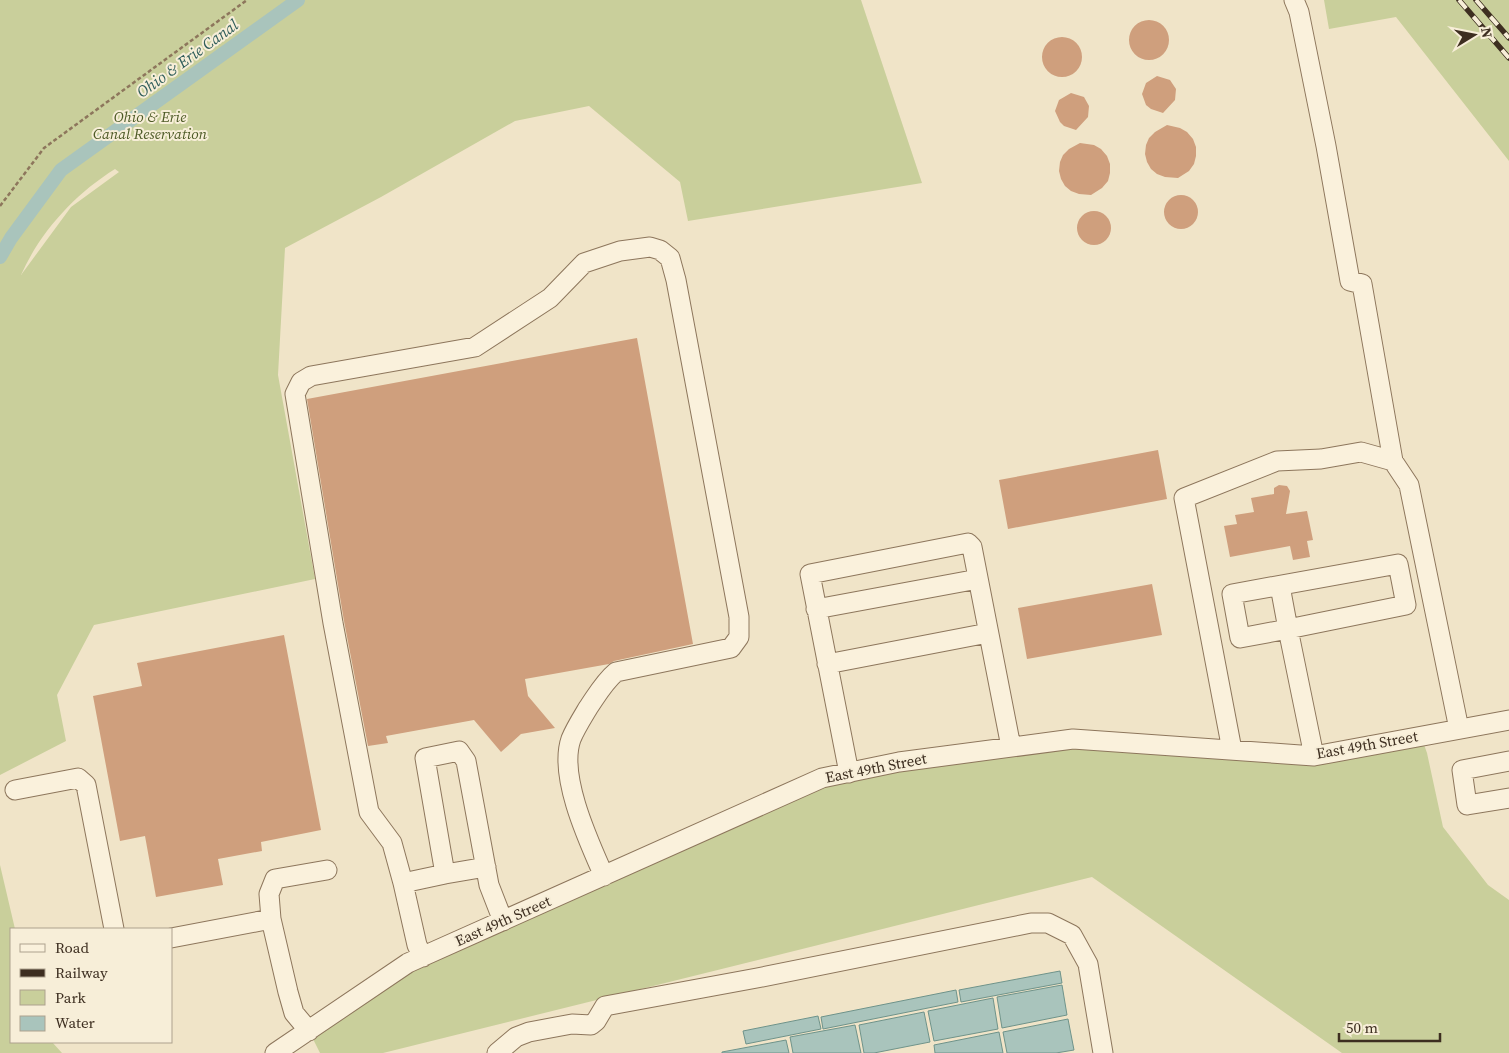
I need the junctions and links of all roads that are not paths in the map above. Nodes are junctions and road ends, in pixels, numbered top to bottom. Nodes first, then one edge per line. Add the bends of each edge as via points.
1 (1294, 0) edge
2 (1393, 461) junction
3 (978, 579) junction
4 (1280, 586) junction
5 (816, 609) junction
6 (1288, 629) junction
7 (988, 633) junction
8 (827, 664) junction
9 (1509, 720) edge
10 (1459, 729) junction
11 (1011, 747) junction
12 (1232, 750) junction
13 (1314, 756) junction
14 (1509, 761) edge
15 (849, 773) junction
16 (15, 790) dead end
17 (1509, 798) edge
18 (486, 867) junction
19 (327, 870) dead end
20 (445, 874) junction
21 (604, 876) junction
22 (403, 883) junction
23 (271, 919) junction
24 (503, 921) junction
25 (114, 928) edge
26 (172, 938) edge
27 (423, 957) junction
28 (309, 1030) junction
29 (275, 1053) edge
30 (497, 1053) edge
31 (1103, 1053) edge

1 - 2 street via 1326,146 1350,281 1362,284
2 - 10 street via 1409,485
2 - 12 street via 1361,452 1320,459 1277,461 1184,498
3 - 5 street
3 - 5 street via 968,543 812,573
3 - 7 street
4 - 6 street
4 - 6 street via 1232,594 1240,638
4 - 6 street via 1398,564 1406,605
5 - 8 street
6 - 13 street
7 - 8 street
7 - 11 street
8 - 15 street
9 - 10 street, East 49th Street
10 - 13 street, East 49th Street
11 - 12 street, East 49th Street via 1073,738
11 - 15 street, East 49th Street via 899,762
12 - 13 street, East 49th Street
14 - 17 street via 1462,770 1467,805
15 - 21 street, East 49th Street via 822,778
16 - 25 street via 78,778 86,785
18 - 20 street
18 - 20 street via 466,761 459,751 425,758
18 - 24 street via 489,886
19 - 23 street via 275,878 268,894
20 - 22 street
21 - 22 street via 576,807 570,778 568,757 571,739 586,712 605,681 616,672 731,648 739,637 739,617 676,280 670,258 650,247 620,251 584,263 550,298 474,347 311,376 301,382 295,394 333,624 369,812 392,843
21 - 24 street, East 49th Street
22 - 27 street via 417,945
23 - 26 street
23 - 28 street via 294,1012
24 - 27 street, East 49th Street
27 - 28 street, East 49th Street
28 - 29 street, East 49th Street
30 - 31 street via 516,1037 529,1032 572,1024 592,1024 605,1006 1048,922 1072,935 1088,964

